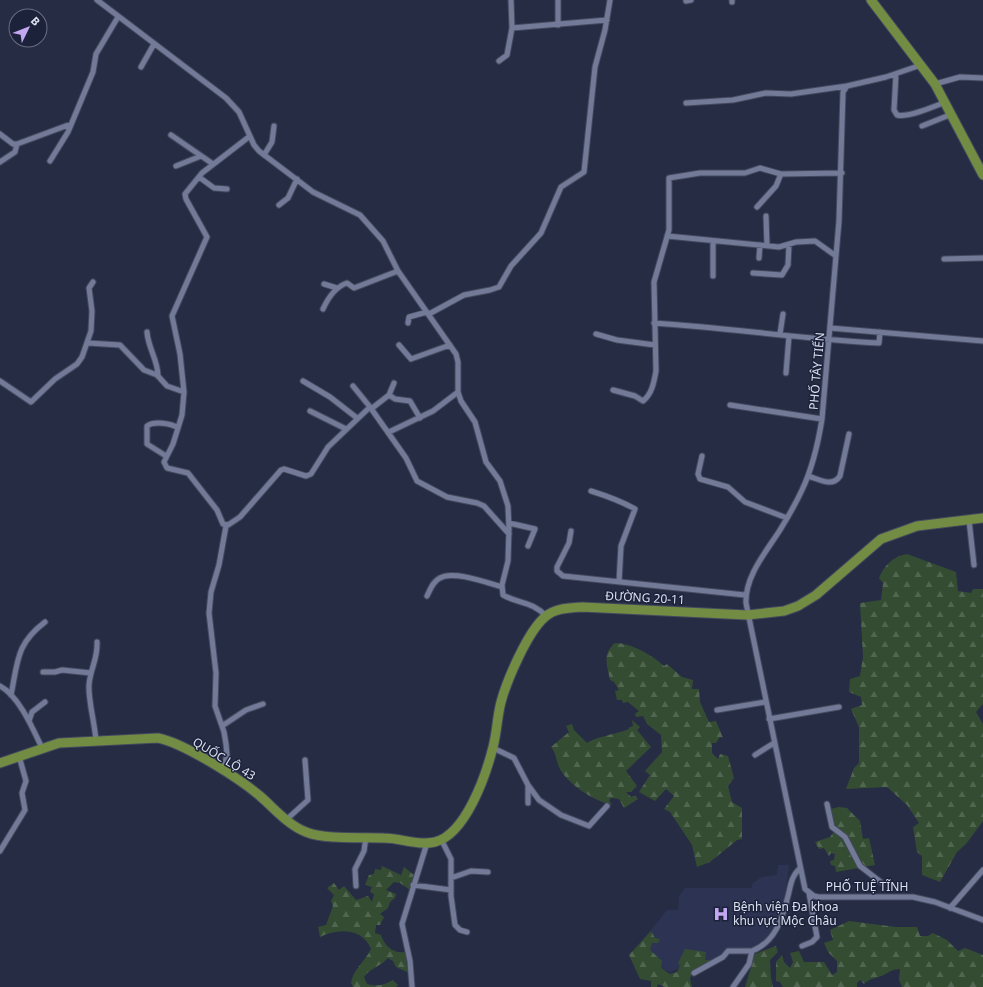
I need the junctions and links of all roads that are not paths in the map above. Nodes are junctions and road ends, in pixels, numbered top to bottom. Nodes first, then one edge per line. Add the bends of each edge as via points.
1 (97, 0) edge
2 (511, 0) edge
3 (558, 0) edge
4 (610, 0) edge
5 (871, 0) edge
6 (118, 17) junction
7 (607, 20) junction
8 (558, 25) junction
9 (512, 28) junction
10 (154, 44) junction
11 (499, 61) dead end
12 (921, 65) junction
13 (140, 67) dead end
14 (896, 74) junction
15 (983, 78) edge
16 (935, 84) junction
17 (847, 86) junction
18 (946, 102) junction
19 (686, 103) dead end
20 (952, 114) junction
21 (71, 124) junction
22 (274, 126) dead end
23 (922, 126) dead end
24 (0, 134) edge
25 (171, 135) dead end
26 (250, 136) junction
27 (17, 144) junction
28 (264, 155) junction
29 (201, 156) junction
30 (50, 161) dead end
31 (0, 162) edge
32 (213, 164) junction
33 (176, 166) dead end
34 (842, 173) junction
35 (781, 174) junction
36 (983, 174) edge
37 (199, 176) junction
38 (296, 180) junction
39 (227, 189) dead end
40 (279, 205) dead end
41 (757, 207) dead end
42 (766, 216) dead end
43 (667, 236) junction
44 (713, 241) junction
45 (760, 245) junction
46 (789, 245) junction
47 (767, 246) junction
48 (836, 256) junction
49 (759, 258) dead end
50 (983, 258) edge
51 (944, 259) dead end
52 (398, 271) junction
53 (753, 272) dead end
54 (713, 276) dead end
55 (93, 282) dead end
56 (324, 284) dead end
57 (337, 288) junction
58 (324, 309) dead end
59 (428, 313) junction
60 (783, 314) dead end
61 (408, 323) dead end
62 (654, 323) junction
63 (830, 328) junction
64 (147, 332) dead end
65 (880, 332) junction
66 (596, 334) dead end
67 (780, 334) junction
68 (789, 336) junction
69 (829, 340) junction
70 (983, 341) edge
71 (88, 343) junction
72 (399, 345) dead end
73 (450, 345) junction
74 (655, 346) junction
75 (786, 373) dead end
76 (158, 376) junction
77 (0, 381) edge
78 (303, 381) dead end
79 (394, 383) dead end
80 (353, 386) dead end
81 (613, 390) dead end
82 (184, 392) junction
83 (458, 392) junction
84 (389, 395) junction
85 (730, 405) dead end
86 (371, 408) junction
87 (310, 411) dead end
88 (357, 418) junction
89 (420, 418) junction
90 (822, 419) junction
91 (178, 428) junction
92 (346, 429) junction
93 (389, 432) junction
94 (849, 434) dead end
95 (166, 456) junction
96 (702, 456) dead end
97 (808, 476) junction
98 (591, 491) dead end
99 (787, 518) junction
100 (983, 518) edge
101 (970, 520) junction
102 (509, 523) junction
103 (226, 526) junction
104 (571, 531) dead end
105 (509, 534) junction
106 (528, 546) dead end
107 (974, 565) dead end
108 (619, 582) junction
109 (502, 587) junction
110 (745, 595) junction
111 (427, 596) dead end
112 (747, 615) junction
113 (546, 616) junction
114 (45, 622) dead end
115 (97, 642) dead end
116 (43, 672) dead end
117 (91, 673) junction
118 (0, 686) edge
119 (11, 695) junction
120 (45, 702) dead end
121 (765, 702) junction
122 (263, 704) dead end
123 (839, 707) dead end
124 (717, 710) dead end
125 (768, 719) junction
126 (29, 721) junction
127 (222, 726) junction
128 (96, 741) junction
129 (774, 743) junction
130 (42, 748) junction
131 (493, 748) junction
132 (755, 755) dead end
133 (19, 756) junction
134 (305, 760) dead end
135 (0, 763) edge
136 (223, 770) junction
137 (528, 785) junction
138 (528, 803) dead end
139 (827, 804) dead end
140 (607, 806) dead end
141 (286, 820) junction
142 (366, 837) junction
143 (441, 839) junction
144 (427, 843) junction
145 (0, 851) edge
146 (800, 868) junction
147 (983, 870) edge
148 (488, 872) dead end
149 (451, 878) junction
150 (882, 883) dead end
151 (356, 886) dead end
152 (414, 886) junction
153 (451, 890) junction
154 (809, 893) junction
155 (950, 908) junction
156 (983, 920) edge
157 (467, 932) dead end
158 (802, 946) dead end
159 (752, 951) junction
160 (694, 973) dead end
161 (412, 987) edge
162 (733, 987) edge

1 - 6 street
2 - 9 street
3 - 8 street
4 - 7 street
5 - 12 highway
6 - 10 street
6 - 21 street via 96,54 93,72
7 - 8 street
7 - 59 street via 595,67 584,172 563,185 541,233 508,270 499,287 464,295
8 - 9 street
9 - 11 street via 506,55
10 - 13 street
10 - 26 street via 226,98 239,112
12 - 14 street
12 - 16 highway
14 - 17 street
14 - 18 street via 894,110 897,114 902,116
15 - 16 street via 960,77
16 - 18 highway
17 - 19 street via 791,94 766,93 733,100
17 - 34 street via 842,96
18 - 20 highway
20 - 23 street
20 - 36 highway
21 - 27 street
21 - 30 street
22 - 28 street via 272,142
24 - 27 street via 13,144
25 - 29 street
26 - 28 street via 256,148
26 - 32 street
27 - 31 street via 15,152
28 - 38 street
29 - 32 street
29 - 33 street
32 - 37 street
34 - 35 street
34 - 48 street
35 - 41 street via 776,186
35 - 43 street via 760,168 746,173 700,173 669,178
37 - 39 street via 214,188
37 - 82 street via 185,196 207,239 172,316
38 - 40 street via 288,198
38 - 52 street via 319,196 360,215 383,241
42 - 47 street
43 - 44 street
43 - 62 street via 654,282
44 - 45 street
44 - 54 street
45 - 47 street
45 - 49 street
46 - 47 street via 779,248
46 - 48 street via 815,241
46 - 53 street via 788,265 782,275
48 - 63 street
50 - 51 street
52 - 57 street via 354,288 345,283
52 - 59 street
55 - 71 street via 89,288 92,317
56 - 57 street
57 - 58 street
59 - 61 street via 409,317
59 - 73 street
60 - 67 street
62 - 67 street
62 - 74 street
63 - 65 street, PHỐ TÂY TIẾN
63 - 69 street, PHỐ TÂY TIẾN
64 - 76 street via 149,346 158,364
65 - 69 street via 879,343
65 - 70 street, PHỐ TÂY TIẾN
66 - 74 street
67 - 68 street
68 - 69 street
68 - 75 street
69 - 90 street, PHỐ TÂY TIẾN
71 - 76 street via 120,346 144,370
71 - 77 street via 77,364 55,379 33,402
72 - 73 street via 411,359
73 - 83 street via 458,362
74 - 81 street via 654,382 644,401
76 - 82 street via 167,386
78 - 88 street via 330,396
79 - 84 street
80 - 86 street
82 - 91 street
83 - 89 street
83 - 102 street via 478,428 486,462 502,485 508,506
84 - 86 street
84 - 89 street via 394,399 410,401
85 - 90 street
86 - 88 street
86 - 93 street
87 - 92 street
88 - 92 street
89 - 93 street
90 - 97 street, PHỐ TÂY TIẾN via 816,456
91 - 95 street via 172,448
91 - 95 street via 166,424 147,426 147,444
92 - 103 street via 324,451 311,474 306,476 281,470 240,517
93 - 105 street via 417,481 447,497 484,506
94 - 97 street via 837,480 831,483
95 - 103 street via 164,462 167,468 188,473 217,510
96 - 99 street via 698,474 700,479 728,487 745,502
97 - 99 street, PHỐ TÂY TIẾN
98 - 108 street via 615,498 635,509 621,546
99 - 110 street, PHỐ TÂY TIẾN via 749,581
100 - 101 highway, ĐƯỜNG 20-11
101 - 107 street
101 - 112 highway, ĐƯỜNG 20-11 via 916,526 888,536 874,543 808,601 790,610
102 - 105 street
102 - 106 street via 535,529
103 - 127 street via 211,592 209,613 216,673 215,706
104 - 108 street via 569,543 560,558 557,571 560,574
105 - 109 street via 508,561
108 - 110 street
109 - 111 street via 470,578 446,576 438,579
109 - 113 street via 503,595 527,603
110 - 112 street, PHỐ TÂY TIẾN
112 - 113 highway, ĐƯỜNG 20-11 via 582,607 563,608
112 - 121 street
113 - 131 highway, ĐƯỜNG 20-11 via 522,651 504,692
114 - 119 street via 27,637 19,652
115 - 117 street via 97,658
116 - 117 street via 62,670
117 - 128 street via 88,694
118 - 119 street
119 - 126 street
120 - 126 street via 32,712
121 - 124 street
121 - 125 street
122 - 127 street via 246,710
123 - 125 street
125 - 129 street
126 - 130 street
127 - 136 street via 226,750
128 - 130 highway, QUỐC LỘ 43 via 59,743
128 - 136 highway, QUỐC LỘ 43 via 150,737 165,739
129 - 132 street
129 - 146 street, PHỐ TUỆ TĨNH
130 - 133 highway, QUỐC LỘ 43
131 - 137 street via 514,758
131 - 143 highway, ĐƯỜNG 20-11 via 468,810 460,824
133 - 135 highway, QUỐC LỘ 43
133 - 145 street via 26,781 22,793 24,810
134 - 141 street via 308,800
136 - 141 highway, QUỐC LỘ 43 via 260,796
137 - 138 street
137 - 140 street via 539,800 559,814 589,826
139 - 150 street via 832,827 845,837 860,866
141 - 142 highway, QUỐC LỘ 43 via 298,829 312,834
142 - 144 highway, QUỐC LỘ 43
142 - 151 street via 364,851 355,869
143 - 144 highway, ĐƯỜNG 20-11
143 - 149 street via 450,856
144 - 152 street
146 - 154 street, PHỐ TUỆ TĨNH via 803,885
146 - 159 street via 792,876 787,900 772,938
147 - 155 street
148 - 149 street via 474,870
149 - 153 street
152 - 153 street
152 - 161 street via 402,924
153 - 157 street via 455,925
154 - 155 street, PHỐ TUỆ TĨNH via 818,897 913,897
154 - 158 street via 817,937
155 - 156 street, PHỐ TUỆ TĨNH
159 - 160 street via 728,951 724,957
159 - 162 street via 749,964

